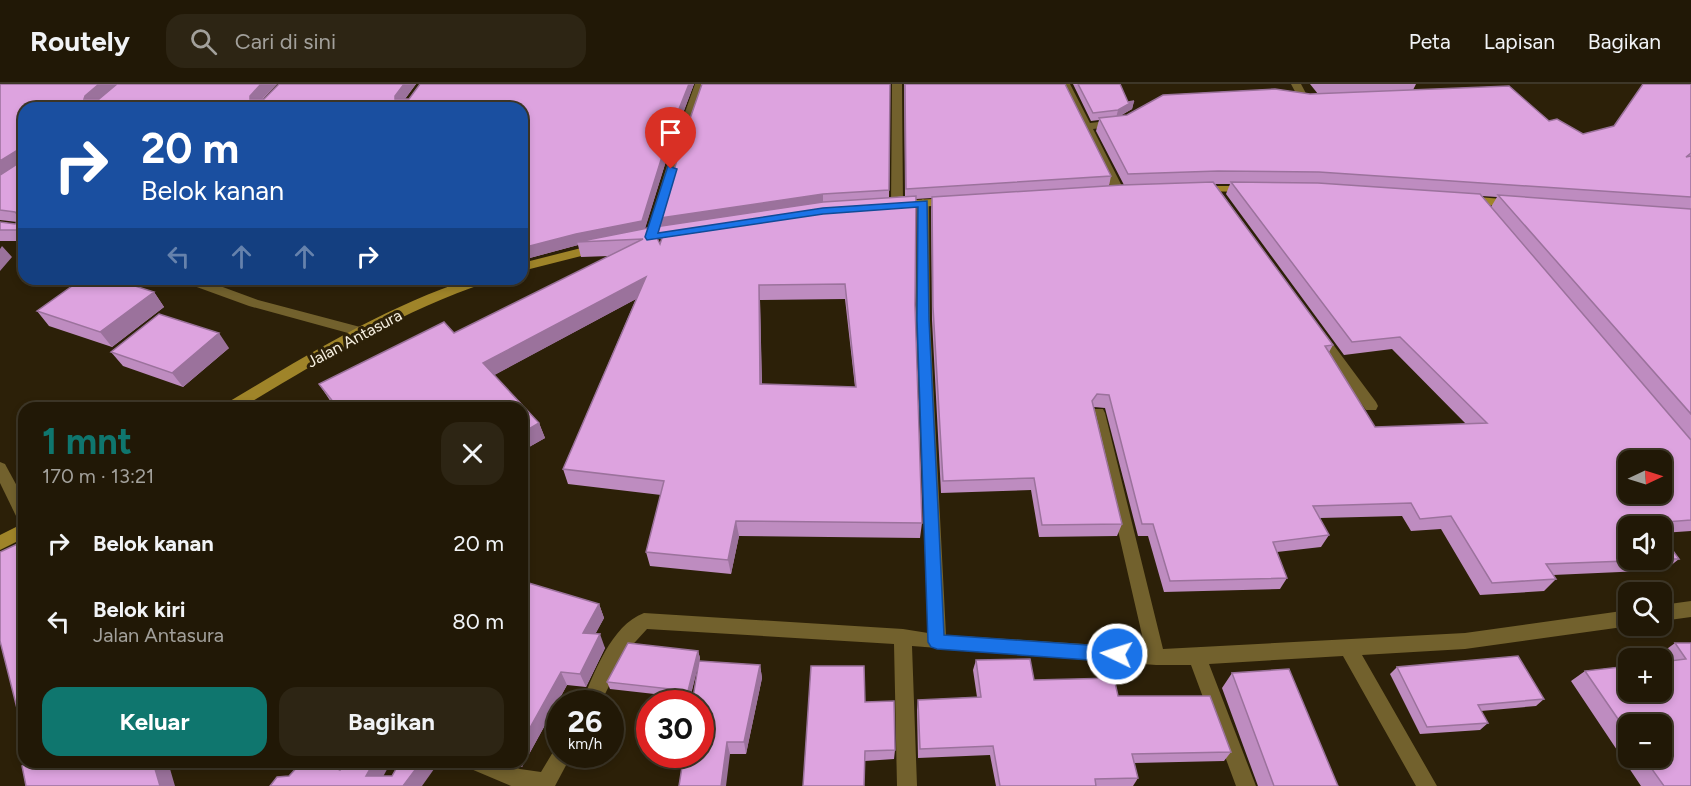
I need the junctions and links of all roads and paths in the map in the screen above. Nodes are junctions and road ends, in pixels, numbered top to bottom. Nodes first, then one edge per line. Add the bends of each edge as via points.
1 (700, 84) edge
2 (897, 84) edge
3 (1065, 84) edge
4 (1296, 84) edge
5 (1306, 100) edge
6 (1129, 118) edge
7 (1087, 126) junction
8 (1190, 189) edge
9 (1260, 189) edge
10 (1125, 191) joint
11 (1101, 193) edge
12 (1452, 199) edge
13 (965, 201) edge
14 (1476, 201) junction
15 (923, 204) junction
16 (891, 205) joint
17 (1532, 205) edge
18 (1491, 219) edge
19 (651, 237) edge
20 (609, 245) edge
21 (528, 265) edge
22 (204, 285) edge
23 (464, 285) edge
24 (1310, 321) edge
25 (359, 331) junction
26 (240, 402) edge
27 (1371, 406) dead end
28 (1098, 413) edge
29 (0, 468) edge
30 (18, 503) edge
31 (18, 533) edge
32 (0, 543) edge
33 (1691, 609) edge
34 (1672, 612) edge
35 (1618, 620) edge
36 (903, 637) junction
37 (937, 642) junction
38 (1348, 648) junction
39 (1156, 657) junction
40 (1197, 657) junction
41 (597, 690) edge
42 (492, 768) edge
43 (556, 768) edge
44 (907, 786) edge
45 (1246, 786) edge
46 (1427, 786) edge

1 - 19 street
2 - 16 street
3 - 7 street
4 - 5 street
6 - 7 street via 1119,123
7 - 10 street
8 - 9 main road via 1217,194
10 - 11 main road
12 - 14 main road
13 - 15 main road
14 - 17 main road
14 - 18 street
15 - 16 main road
15 - 37 street via 923,320
20 - 21 main road
22 - 25 street via 254,303
23 - 25 main road, Jalan Antasura
24 - 27 street
25 - 26 main road, Jalan Antasura
28 - 39 street
29 - 30 street
31 - 32 main road
33 - 34 street
35 - 38 street via 1465,641
36 - 37 street
36 - 41 street via 644,621 625,636
36 - 44 street
37 - 39 street
38 - 40 street
38 - 46 street
39 - 40 street
40 - 45 street
42 - 43 street via 531,785 544,782

